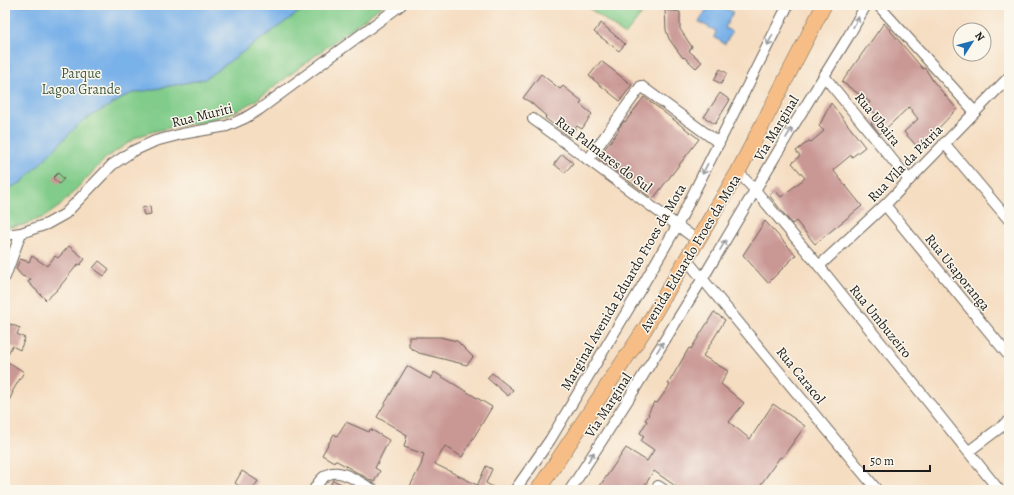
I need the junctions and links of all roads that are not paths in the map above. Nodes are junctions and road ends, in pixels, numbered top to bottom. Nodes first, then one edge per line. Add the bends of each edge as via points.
1 (400, 5) edge
2 (788, 5) edge
3 (824, 5) edge
4 (866, 5) edge
5 (878, 5) edge
6 (824, 76) junction
7 (1009, 77) edge
8 (975, 112) junction
9 (533, 119) dead end
10 (719, 143) junction
11 (944, 143) junction
12 (588, 160) junction
13 (738, 172) junction
14 (909, 180) junction
15 (755, 190) junction
16 (885, 205) junction
17 (1009, 220) edge
18 (677, 226) junction
19 (21, 232) junction
20 (5, 235) edge
21 (697, 240) junction
22 (686, 259) junction
23 (819, 266) junction
24 (5, 277) edge
25 (703, 278) junction
26 (1009, 356) edge
27 (1009, 421) edge
28 (550, 440) junction
29 (565, 450) junction
30 (969, 451) junction
31 (314, 490) edge
32 (374, 490) edge
33 (515, 490) edge
34 (538, 490) edge
35 (570, 490) edge
36 (877, 490) edge
37 (999, 490) edge

1 - 19 street, Rua Muriti via 245,118 227,126 155,141 131,152 112,166 65,214 47,224
2 -> 10 street, Marginal Avenida Eduardo Froes da Mota
3 - 13 highway, Avenida Eduardo Froes da Mota
6 -> 4 street, Via Marginal
5 - 8 street
6 - 14 street, Rua Ubaira
15 -> 6 street, Via Marginal
7 - 8 street, Rua Vila da Pátria
8 - 11 street, Rua Vila da Pátria
9 - 12 street, Rua Palmares do Sul
10 - 12 street via 641,86
10 -> 18 street, Marginal Avenida Eduardo Froes da Mota
11 - 14 street, Rua Vila da Pátria
11 - 17 street
12 - 18 street, Rua Palmares do Sul
13 - 15 street, Rua Umbuzeiro
13 - 21 highway, Avenida Eduardo Froes da Mota
14 - 16 street, Rua Vila da Pátria
15 - 23 street, Rua Umbuzeiro
25 -> 15 street, Via Marginal
16 - 23 street, Rua Vila da Pátria
16 - 26 street, Rua Usaporanga
18 - 21 street, Rua Palmares do Sul
18 - 28 street, Marginal Avenida Eduardo Froes da Mota
19 - 20 street, Rua Muriti
19 - 24 street
21 - 22 highway, Avenida Eduardo Froes da Mota
22 - 25 street, Rua Caracol
22 - 29 highway, Avenida Eduardo Froes da Mota via 645,329
23 - 30 street, Rua Umbuzeiro
35 -> 25 street, Via Marginal
25 - 36 street, Rua Caracol
27 - 30 street
28 - 29 street
28 - 33 street, Marginal Avenida Eduardo Froes da Mota
29 - 34 highway, Avenida Eduardo Froes da Mota
30 - 37 street, Rua Umbuzeiro
31 - 32 street via 319,481 327,473 332,472 344,474

